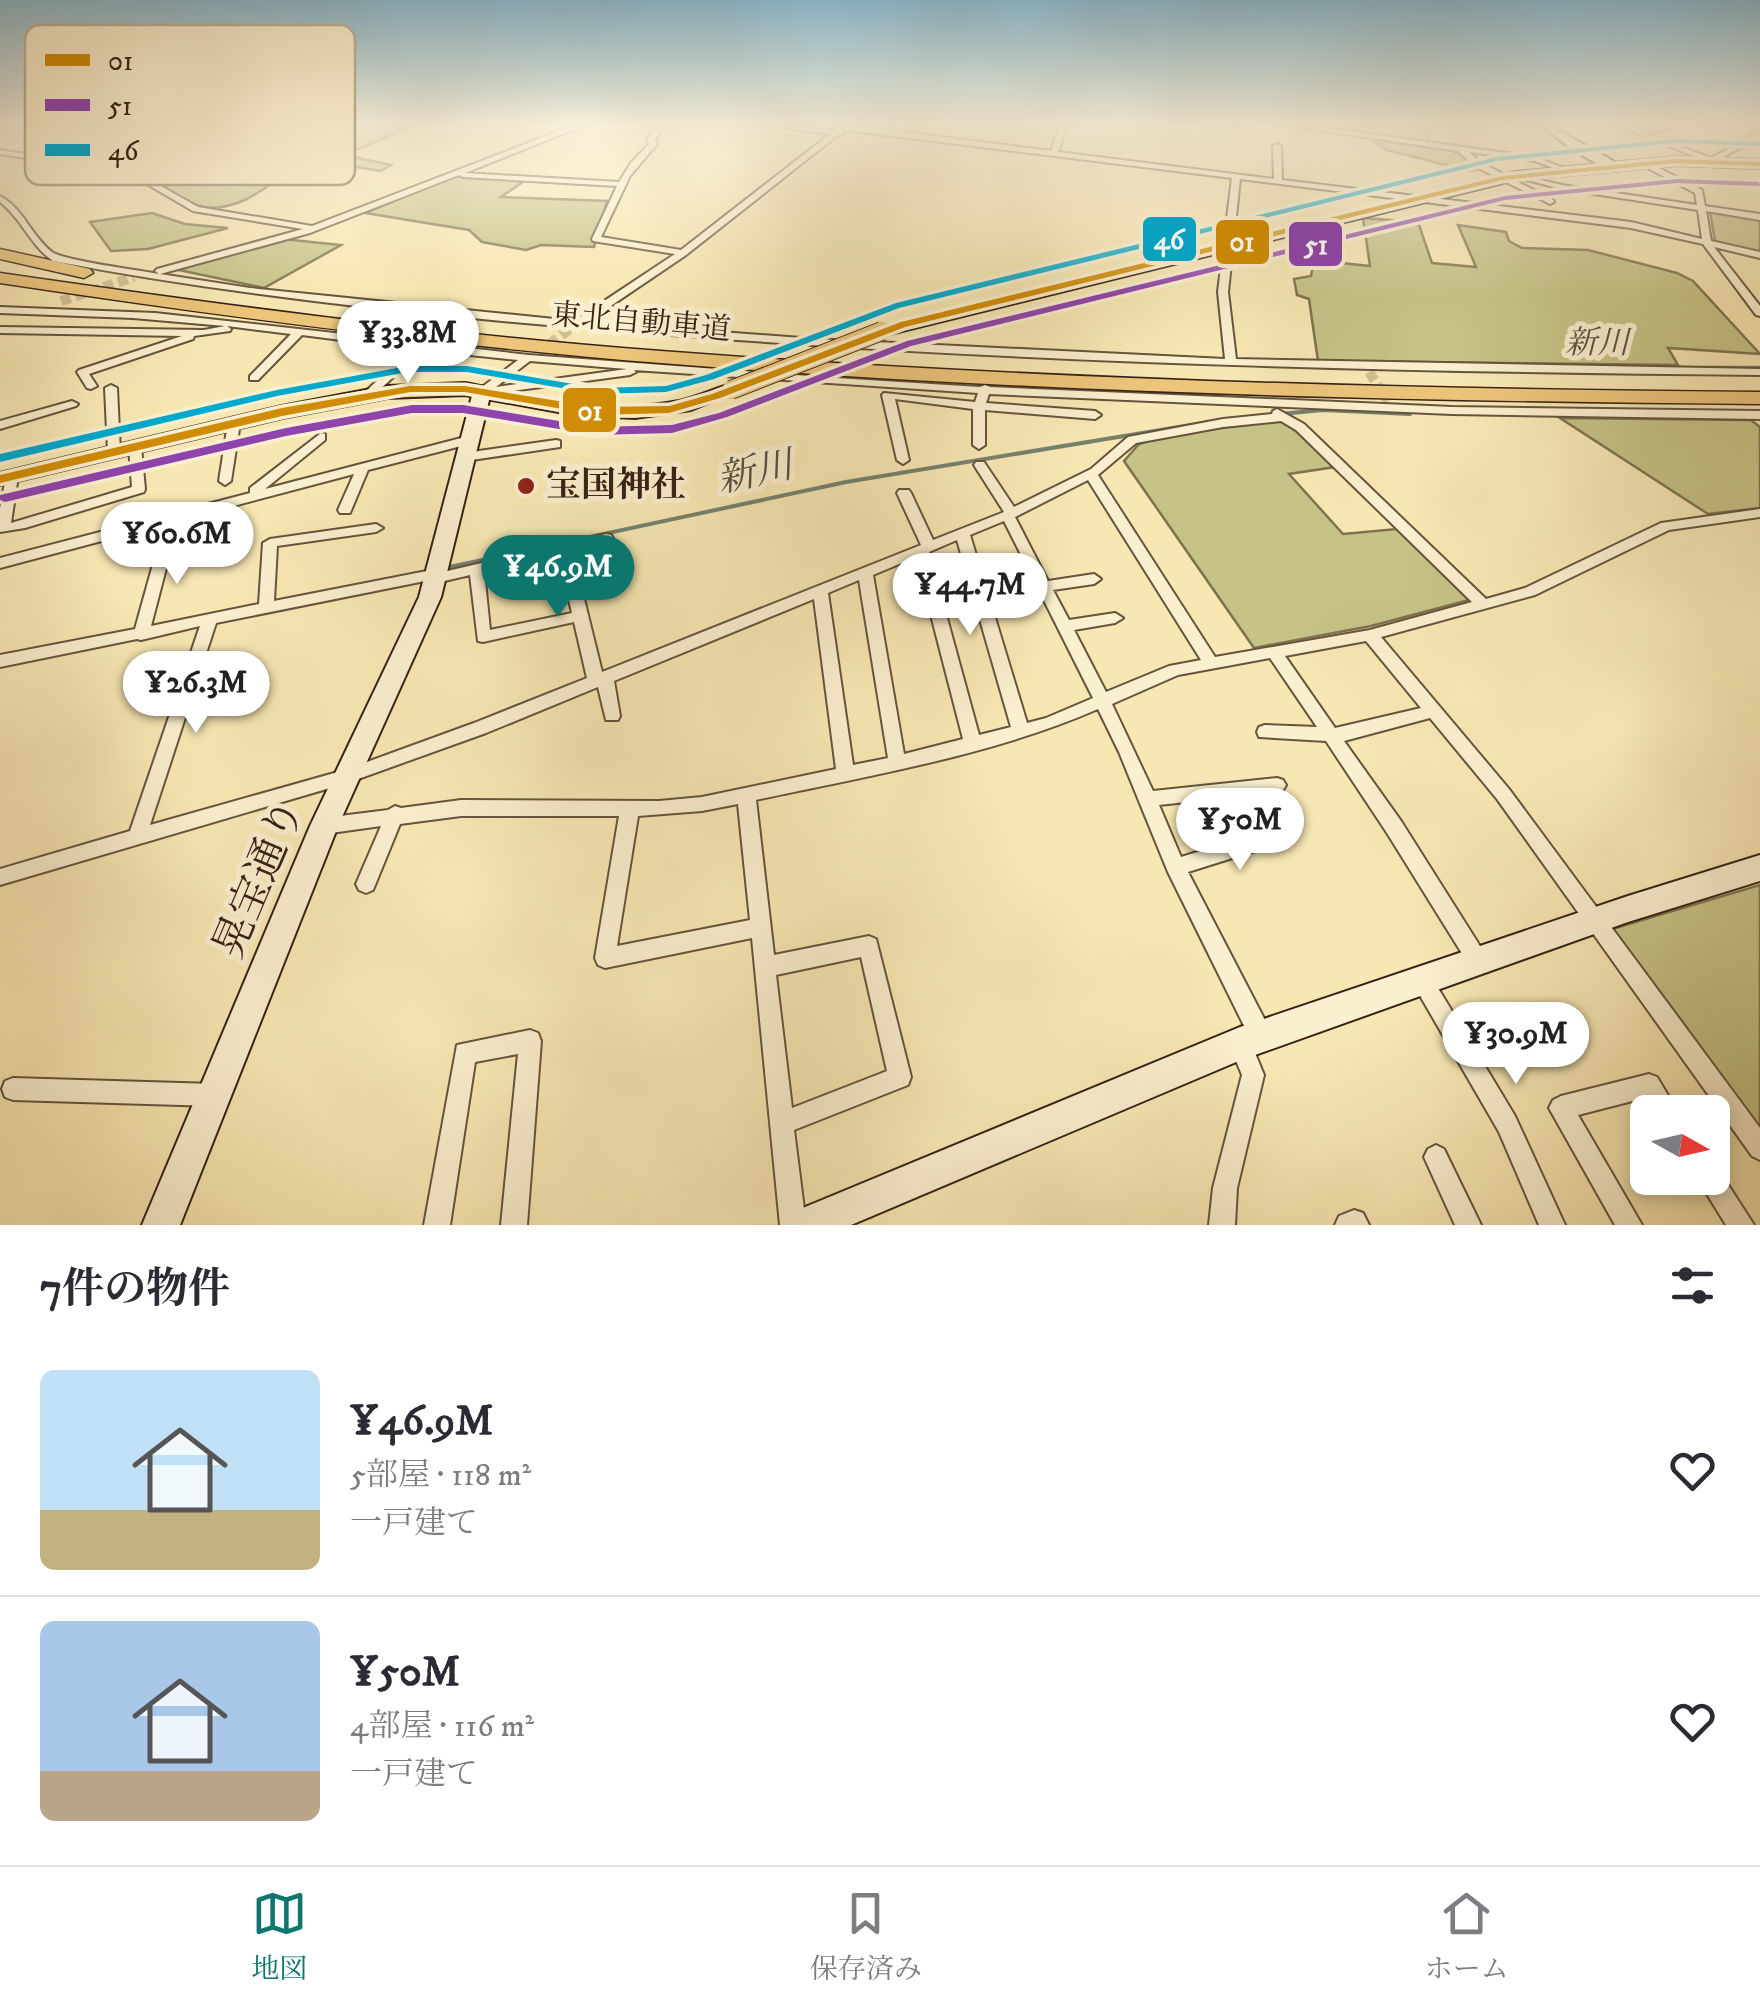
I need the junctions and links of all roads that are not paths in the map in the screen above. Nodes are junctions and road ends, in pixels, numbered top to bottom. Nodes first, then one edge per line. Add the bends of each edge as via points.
1 (433, 182) edge
2 (590, 182) edge
3 (775, 182) edge
4 (1235, 182) edge
5 (1287, 182) edge
6 (1488, 182) edge
7 (1517, 182) edge
8 (1540, 182) edge
9 (1684, 182) edge
10 (621, 184) joint
11 (154, 185) edge
12 (0, 198) edge
13 (1420, 199) junction
14 (1550, 202) dead end
15 (1701, 209) junction
16 (1760, 217) edge
17 (314, 228) junction
18 (1707, 244) junction
19 (1228, 246) junction
20 (0, 254) edge
21 (683, 254) junction
22 (1760, 255) edge
23 (0, 267) edge
24 (153, 273) junction
25 (134, 277) tunnel mouth
26 (0, 278) edge
27 (0, 289) edge
28 (169, 292) junction
29 (61, 301) tunnel mouth
30 (0, 310) edge
31 (34, 311) junction
32 (1760, 313) edge
33 (242, 319) junction
34 (574, 326) junction
35 (0, 327) edge
36 (202, 332) junction
37 (298, 332) junction
38 (419, 347) junction
39 (532, 355) junction
40 (1231, 364) junction
41 (663, 368) junction
42 (1760, 372) edge
43 (254, 378) dead end
44 (91, 386) dead end
45 (1760, 386) edge
46 (111, 388) dead end
47 (985, 388) junction
48 (482, 392) junction
49 (368, 395) junction
50 (1760, 398) edge
51 (72, 404) dead end
52 (979, 406) junction
53 (1274, 410) junction
54 (1760, 415) edge
55 (1095, 416) dead end
56 (234, 423) junction
57 (0, 425) edge
58 (321, 437) dead end
59 (556, 444) dead end
60 (979, 445) dead end
61 (135, 447) junction
62 (467, 448) junction
63 (114, 452) junction
64 (903, 460) dead end
65 (980, 465) dead end
66 (364, 467) junction
67 (1092, 474) junction
68 (6, 477) edge
69 (225, 481) dead end
70 (904, 493) dead end
71 (250, 495) junction
72 (345, 510) dead end
73 (1760, 513) edge
74 (1009, 514) junction
75 (376, 528) dead end
76 (164, 530) dead end
77 (962, 533) junction
78 (606, 538) dead end
79 (564, 548) junction
80 (925, 548) junction
81 (0, 563) edge
82 (477, 568) junction
83 (864, 572) junction
84 (436, 576) junction
85 (1094, 579) dead end
86 (1044, 586) junction
87 (820, 590) junction
88 (1483, 604) junction
89 (266, 609) junction
90 (580, 616) junction
91 (1115, 618) dead end
92 (209, 621) junction
93 (1065, 626) junction
94 (1370, 635) junction
95 (142, 636) junction
96 (1274, 652) junction
97 (0, 661) edge
98 (1212, 663) junction
99 (600, 680) junction
100 (1102, 701) junction
101 (1433, 711) junction
102 (612, 716) dead end
103 (1021, 731) junction
104 (1265, 732) dead end
105 (1331, 734) junction
106 (973, 744) junction
107 (897, 762) junction
108 (845, 773) junction
109 (347, 776) junction
110 (1278, 786) dead end
111 (746, 794) junction
112 (1148, 799) junction
113 (630, 808) junction
114 (394, 814) junction
115 (324, 826) junction
116 (1289, 832) dead end
117 (137, 836) junction
118 (1176, 867) junction
119 (1760, 868) edge
120 (0, 876) edge
121 (366, 884) dead end
122 (1594, 921) junction
123 (761, 927) junction
124 (1478, 961) junction
125 (765, 967) junction
126 (1422, 980) junction
127 (1251, 1040) junction
128 (13, 1089) dead end
129 (214, 1095) junction
130 (1655, 1095) edge
131 (782, 1122) junction
132 (1760, 1148) edge
133 (1436, 1157) dead end
134 (1721, 1195) edge
135 (161, 1225) edge
136 (437, 1225) edge
137 (514, 1225) edge
138 (793, 1225) edge
139 (806, 1225) edge
140 (1222, 1225) edge
141 (1468, 1225) edge
142 (1552, 1225) edge
143 (1628, 1225) edge
144 (1741, 1225) edge

1 - 17 street
2 - 10 street
3 - 21 street
4 - 19 street
5 - 13 street
6 - 13 main road
7 - 14 street
8 - 15 street
9 - 15 street via 1698,192
10 - 21 street via 596,240
11 - 17 street via 196,209
12 - 24 street via 19,210 40,250 56,258
13 - 18 street via 1631,225
13 - 19 main road
15 - 16 street
15 - 18 street
17 - 24 street
18 - 22 street
18 - 32 street
19 - 40 street via 1223,292
19 - 48 main road, bridge via 882,331 684,406 575,409
20 - 28 highway
21 - 34 street
23 - 28 highway, 東北自動車道
24 - 25 street
24 - 34 street via 262,292
26 - 33 highway, 東北自動車道
27 - 33 highway
28 - 45 highway, 東北自動車道 via 546,334 935,363 1300,379
29 - 31 street
30 - 31 street
31 - 33 street
31 - 35 street
33 - 36 street
33 - 37 street
33 - 50 highway, 東北自動車道 via 934,375 1306,391
34 - 40 street via 894,350
35 - 36 street
36 - 44 street via 83,372
37 - 38 street
37 - 43 street
38 - 39 street
38 - 49 street
39 - 41 street
39 - 48 street
40 - 42 street
41 - 47 street
41 - 48 street
46 - 63 street
47 - 52 street
47 - 53 street
48 - 49 main road via 430,388
48 - 62 street, 晃宝通り
49 - 56 main road
51 - 57 street
52 - 55 street
52 - 60 street
52 - 64 street via 888,394
53 - 54 street via 1390,404
53 - 67 street via 1132,440
53 - 88 street via 1300,426
56 - 61 main road
56 - 69 street
58 - 71 street
59 - 62 street
61 - 63 main road
61 - 68 street via 138,489 3,529
62 - 66 street
62 - 84 street, 晃宝通り
63 - 68 main road
65 - 74 street
66 - 71 street
66 - 72 street
67 - 74 street
67 - 98 street
70 - 80 street
71 - 81 street
73 - 88 street via 1666,526 1530,592
74 - 77 street
74 - 86 street
75 - 89 street via 270,543
76 - 95 street
77 - 80 street
77 - 103 street
78 - 79 street
79 - 82 street
79 - 90 street
80 - 83 street
80 - 106 street
82 - 84 street
82 - 90 street via 483,637
83 - 87 street
83 - 107 street
84 - 89 street
84 - 109 street, 晃宝通り
85 - 86 street
86 - 93 street
87 - 99 street
87 - 108 street
88 - 94 street
89 - 92 street
90 - 99 street
91 - 93 street
92 - 95 street
92 - 117 street
93 - 100 street
94 - 96 street
94 - 101 street
95 - 97 street
96 - 98 street
96 - 105 street
98 - 100 street via 1175,670
99 - 102 street
99 - 109 street
100 - 103 street
100 - 112 street
101 - 105 street
101 - 122 street via 1503,794
103 - 106 street
104 - 105 street
105 - 124 street
106 - 107 street
107 - 108 street
108 - 111 street
109 - 115 street, 晃宝通り
109 - 117 street
110 - 112 street
111 - 113 street
111 - 123 street
112 - 118 street
113 - 114 street
113 - 123 street via 605,958
114 - 115 street
114 - 121 street
115 - 129 street, 晃宝通り
116 - 118 street
117 - 120 street
118 - 127 street
119 - 122 street
122 - 124 street
122 - 132 street
123 - 125 street
124 - 126 street
125 - 131 street
125 - 131 street via 869,946 900,1077
126 - 127 street
126 - 142 street via 1507,1124
127 - 139 street
127 - 140 street via 1253,1075
128 - 129 street
129 - 135 street, 晃宝通り
130 - 143 street via 1649,1085 1561,1108
131 - 138 street
133 - 141 street
134 - 144 street
136 - 137 street via 465,1053 530,1041

